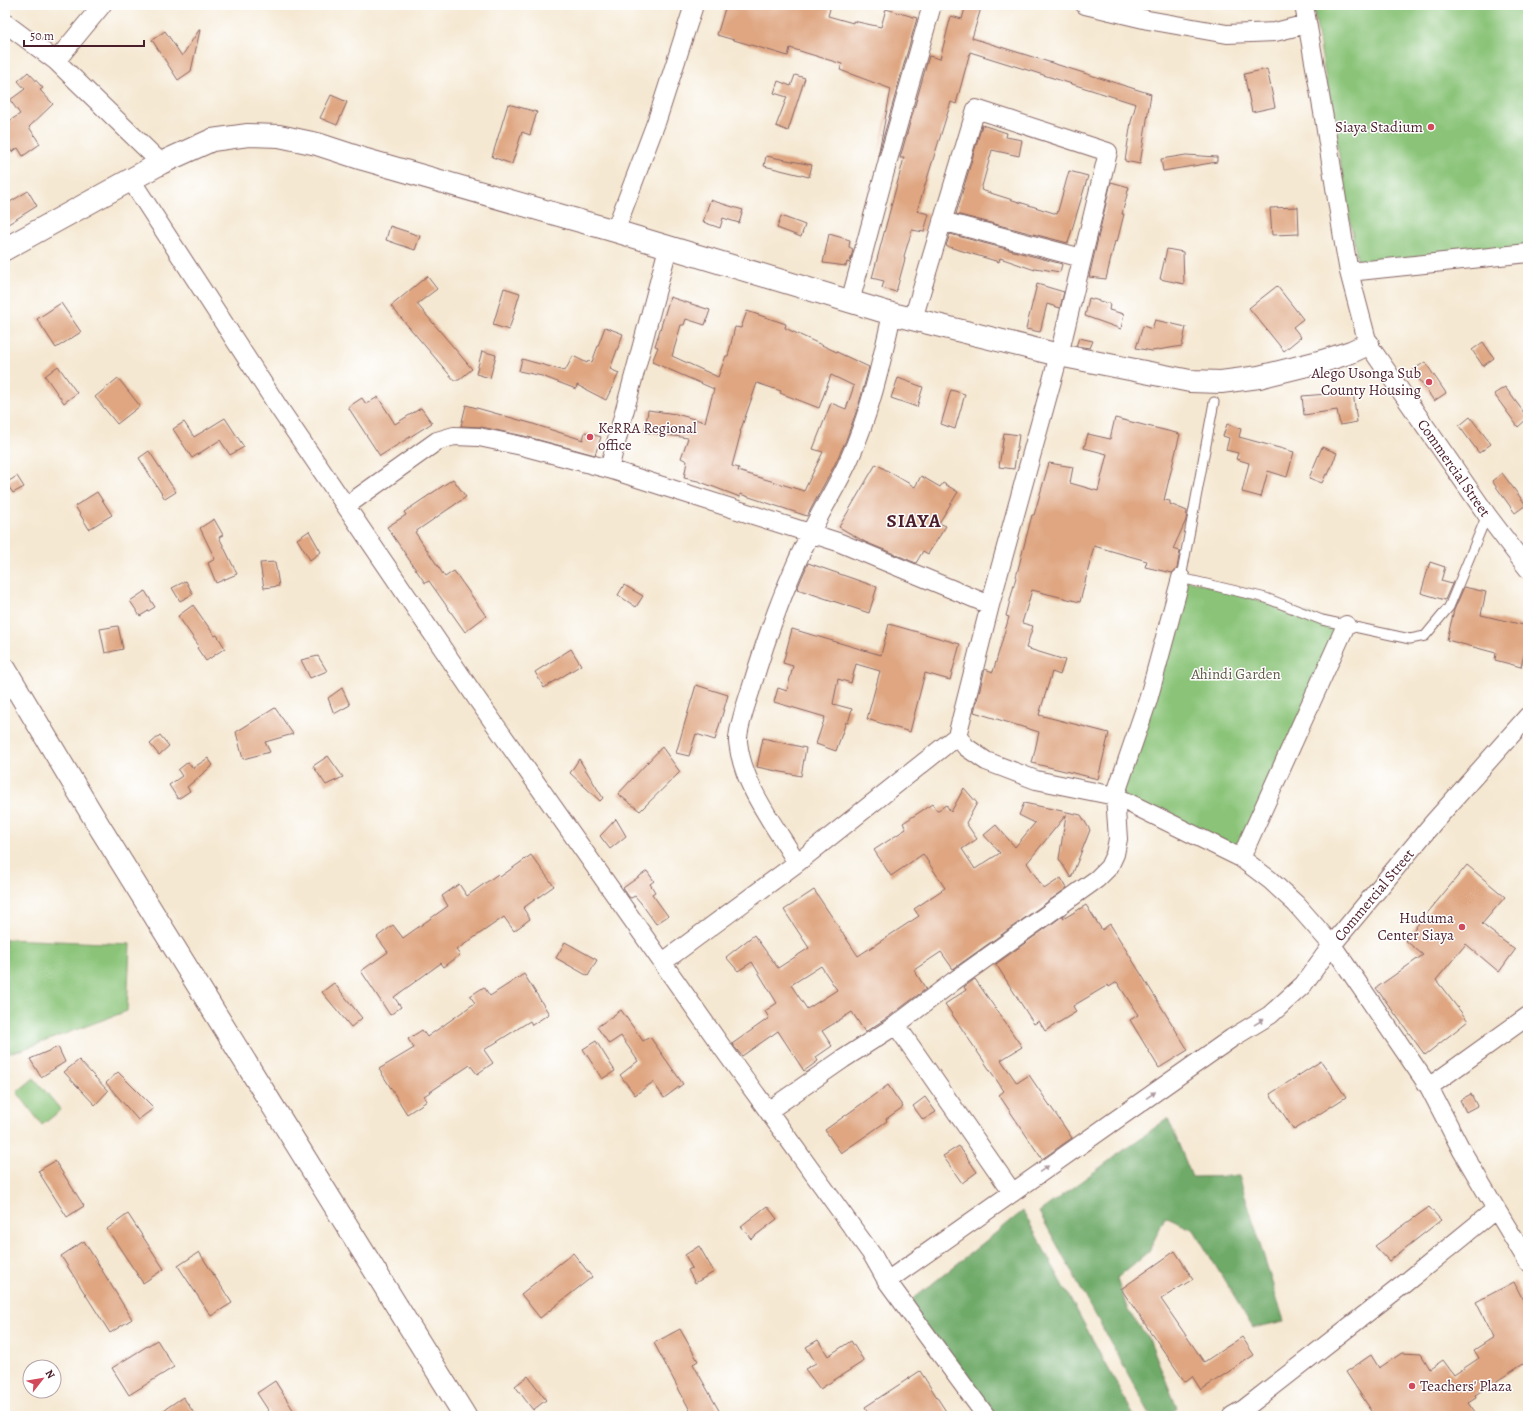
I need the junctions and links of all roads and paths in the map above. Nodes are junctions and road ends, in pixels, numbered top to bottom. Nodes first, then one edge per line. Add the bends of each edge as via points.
1 (102, 5) edge
2 (694, 5) edge
3 (932, 5) edge
4 (1085, 5) edge
5 (1304, 5) edge
6 (5, 23) edge
7 (1307, 24) junction
8 (56, 61) junction
9 (161, 162) junction
10 (131, 180) junction
11 (942, 221) junction
12 (614, 231) junction
13 (668, 248) junction
14 (5, 249) edge
15 (1528, 254) edge
16 (1082, 258) junction
17 (1349, 272) junction
18 (850, 302) junction
19 (892, 314) junction
20 (913, 319) junction
21 (1368, 344) junction
22 (1059, 355) junction
23 (1214, 402) dead end
24 (609, 469) junction
25 (346, 506) junction
26 (1487, 515) junction
27 (810, 533) junction
28 (1528, 569) edge
29 (1181, 578) junction
30 (990, 605) junction
31 (1346, 625) junction
32 (5, 669) edge
33 (1528, 716) edge
34 (957, 736) junction
35 (1115, 796) junction
36 (1241, 858) junction
37 (797, 863) junction
38 (1332, 945) junction
39 (663, 962) junction
40 (1528, 1016) edge
41 (896, 1025) junction
42 (1429, 1087) junction
43 (768, 1111) junction
44 (1012, 1192) junction
45 (1496, 1209) junction
46 (1528, 1262) edge
47 (887, 1280) junction
48 (465, 1416) edge
49 (986, 1416) edge
50 (1232, 1416) edge

1 - 8 street
2 - 12 street via 657,120
3 - 18 street
4 - 7 street via 1148,20 1227,34 1275,32
5 - 7 street
6 - 8 street
7 - 17 street
8 - 9 street
9 - 10 main road
9 - 12 main road via 212,140 248,135 279,136 317,144
10 - 14 main road
10 - 25 street
11 - 16 street
11 - 16 street via 976,109 1108,152
11 - 20 street
12 - 13 main road
13 - 18 main road
13 - 24 street
15 - 17 street
16 - 22 street
17 - 21 street
18 - 19 main road
19 - 20 main road
19 - 27 street via 877,381 863,425 848,462
20 - 22 main road
21 - 22 main road via 1352,352 1290,370 1222,382 1190,381
21 - 26 street, Commercial Street
22 - 30 street
23 - 29 lane
24 - 25 street via 522,446 479,437 454,436 437,441
24 - 27 street
25 - 39 street via 477,699
26 - 28 street, Commercial Street
26 - 31 lane via 1449,607 1425,636 1410,640
27 - 30 street via 871,555
27 - 37 street via 780,600 744,711 738,740 742,766 755,794
29 - 31 lane via 1266,598 1322,620
29 - 35 street via 1148,700
30 - 34 street
31 - 36 street
32 - 48 main road via 99,826
33 - 38 street, Commercial Street
34 - 35 street via 966,747 986,761 1036,780
34 - 37 street
35 - 36 street
35 - 41 street via 1118,839 1109,867 1097,879
36 - 38 street via 1296,904
37 - 39 street
38 - 42 street, Commercial Street
44 -> 38 street via 1232,1038 1270,1015 1303,985
39 - 43 street
40 - 42 street
41 - 43 street
41 - 44 street
42 - 45 street, Commercial Street
43 - 47 street via 873,1256
44 - 47 street
45 - 46 street, Commercial Street
45 - 50 street
47 - 49 street

